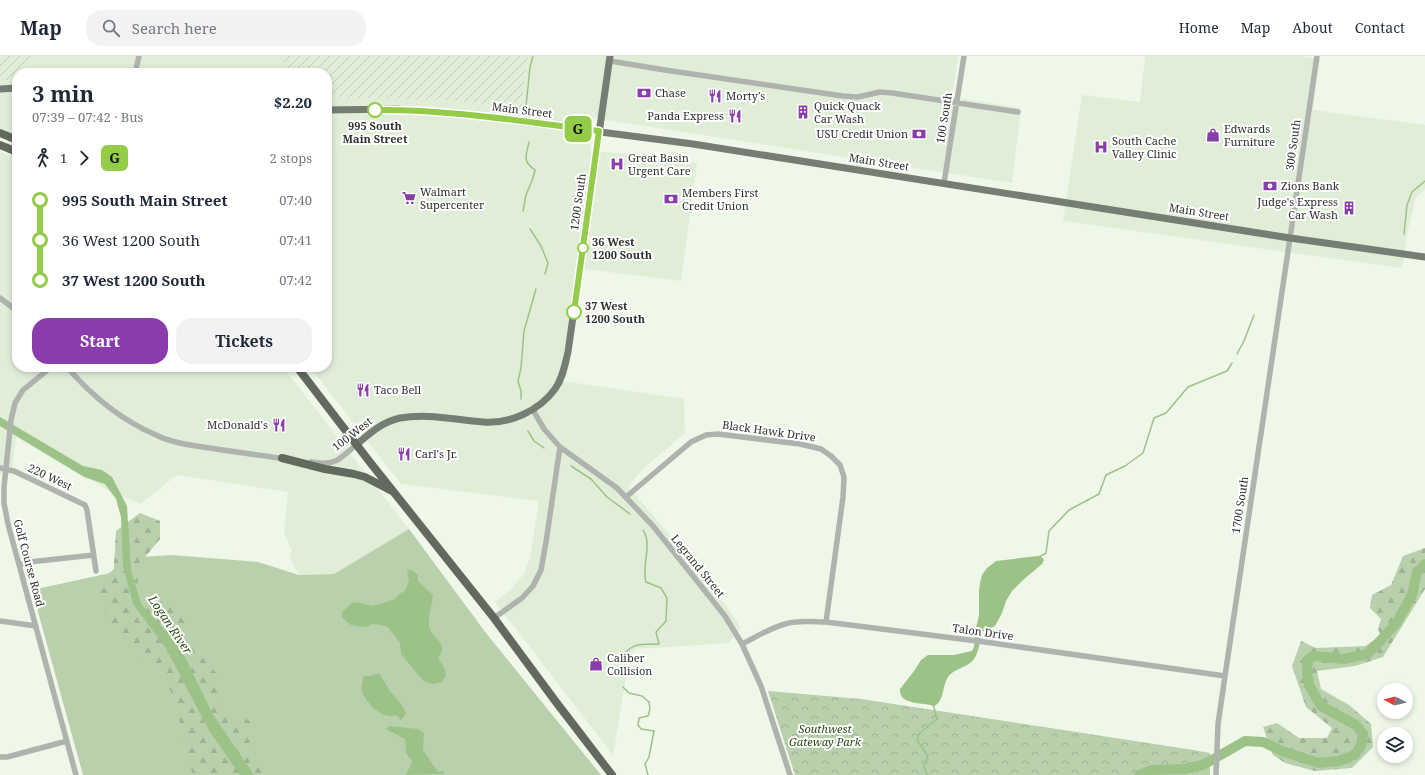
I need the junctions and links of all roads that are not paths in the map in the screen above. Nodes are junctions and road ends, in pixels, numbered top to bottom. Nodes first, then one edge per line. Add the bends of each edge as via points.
1 (139, 56) edge
2 (964, 56) edge
3 (1317, 56) edge
4 (610, 58) edge
5 (136, 68) edge
6 (12, 88) edge
7 (0, 89) edge
8 (957, 102) junction
9 (332, 110) edge
10 (1018, 112) dead end
11 (599, 131) junction
12 (0, 133) edge
13 (12, 138) edge
14 (0, 144) edge
15 (12, 150) edge
16 (944, 183) junction
17 (1290, 238) junction
18 (1425, 257) edge
19 (0, 298) edge
20 (12, 307) edge
21 (568, 352) joint
22 (45, 372) edge
23 (71, 372) edge
24 (300, 372) edge
25 (532, 410) junction
26 (356, 445) junction
27 (560, 447) junction
28 (282, 458) junction
29 (3, 469) edge
30 (395, 493) junction
31 (626, 497) junction
32 (94, 555) junction
33 (19, 565) junction
34 (96, 571) dead end
35 (494, 618) junction
36 (0, 621) edge
37 (826, 622) junction
38 (36, 626) junction
39 (742, 644) junction
40 (1225, 676) junction
41 (67, 741) junction
42 (0, 757) edge
43 (76, 775) edge
44 (612, 775) edge
45 (790, 775) edge
46 (1216, 775) edge

1 - 5 street
2 - 8 street, 100 South
3 - 17 street, 300 South
4 - 8 street via 665,70 844,96 858,97 880,92
4 - 11 main road, 1200 South
6 - 7 main road
8 - 10 street
8 - 16 street, 100 South
9 - 11 main road, Main Street via 397,109
11 - 16 main road, Main Street
11 - 21 main road, 1200 South
12 - 13 highway
14 - 15 highway
16 - 17 main road, Main Street
17 - 18 main road, Main Street
17 - 40 street, 1700 South
19 - 20 street
21 - 25 main road, 100 West via 564,371 555,388
22 - 29 street, Golf Course Road via 23,390 15,403
23 - 28 street, 100 West via 96,398 130,422 157,436 183,444
24 - 26 highway
25 - 26 main road, 100 West via 515,418 484,422 434,416 399,418 384,423
25 - 27 street, Legrand Street
26 - 28 street, 100 West via 333,463
26 - 30 highway
27 - 31 street, Legrand Street
27 - 35 street via 541,570 533,586 522,598
28 - 30 highway via 365,477
29 - 32 street, 220 West via 14,471 85,505
29 - 33 street, Golf Course Road via 4,504
30 - 35 highway
31 - 37 street, Black Hawk Drive via 691,442 706,435 728,434 821,449 840,465 844,478
31 - 39 street, Legrand Street via 653,526 725,616
32 - 33 street
32 - 34 street
33 - 38 street, Golf Course Road
35 - 44 highway
36 - 38 street
37 - 39 street, Talon Drive via 786,623
37 - 40 street, Talon Drive
38 - 41 street, Golf Course Road
39 - 45 street, Legrand Street via 761,686
40 - 46 street, 1700 South via 1218,724
41 - 42 street
41 - 43 street, Golf Course Road

